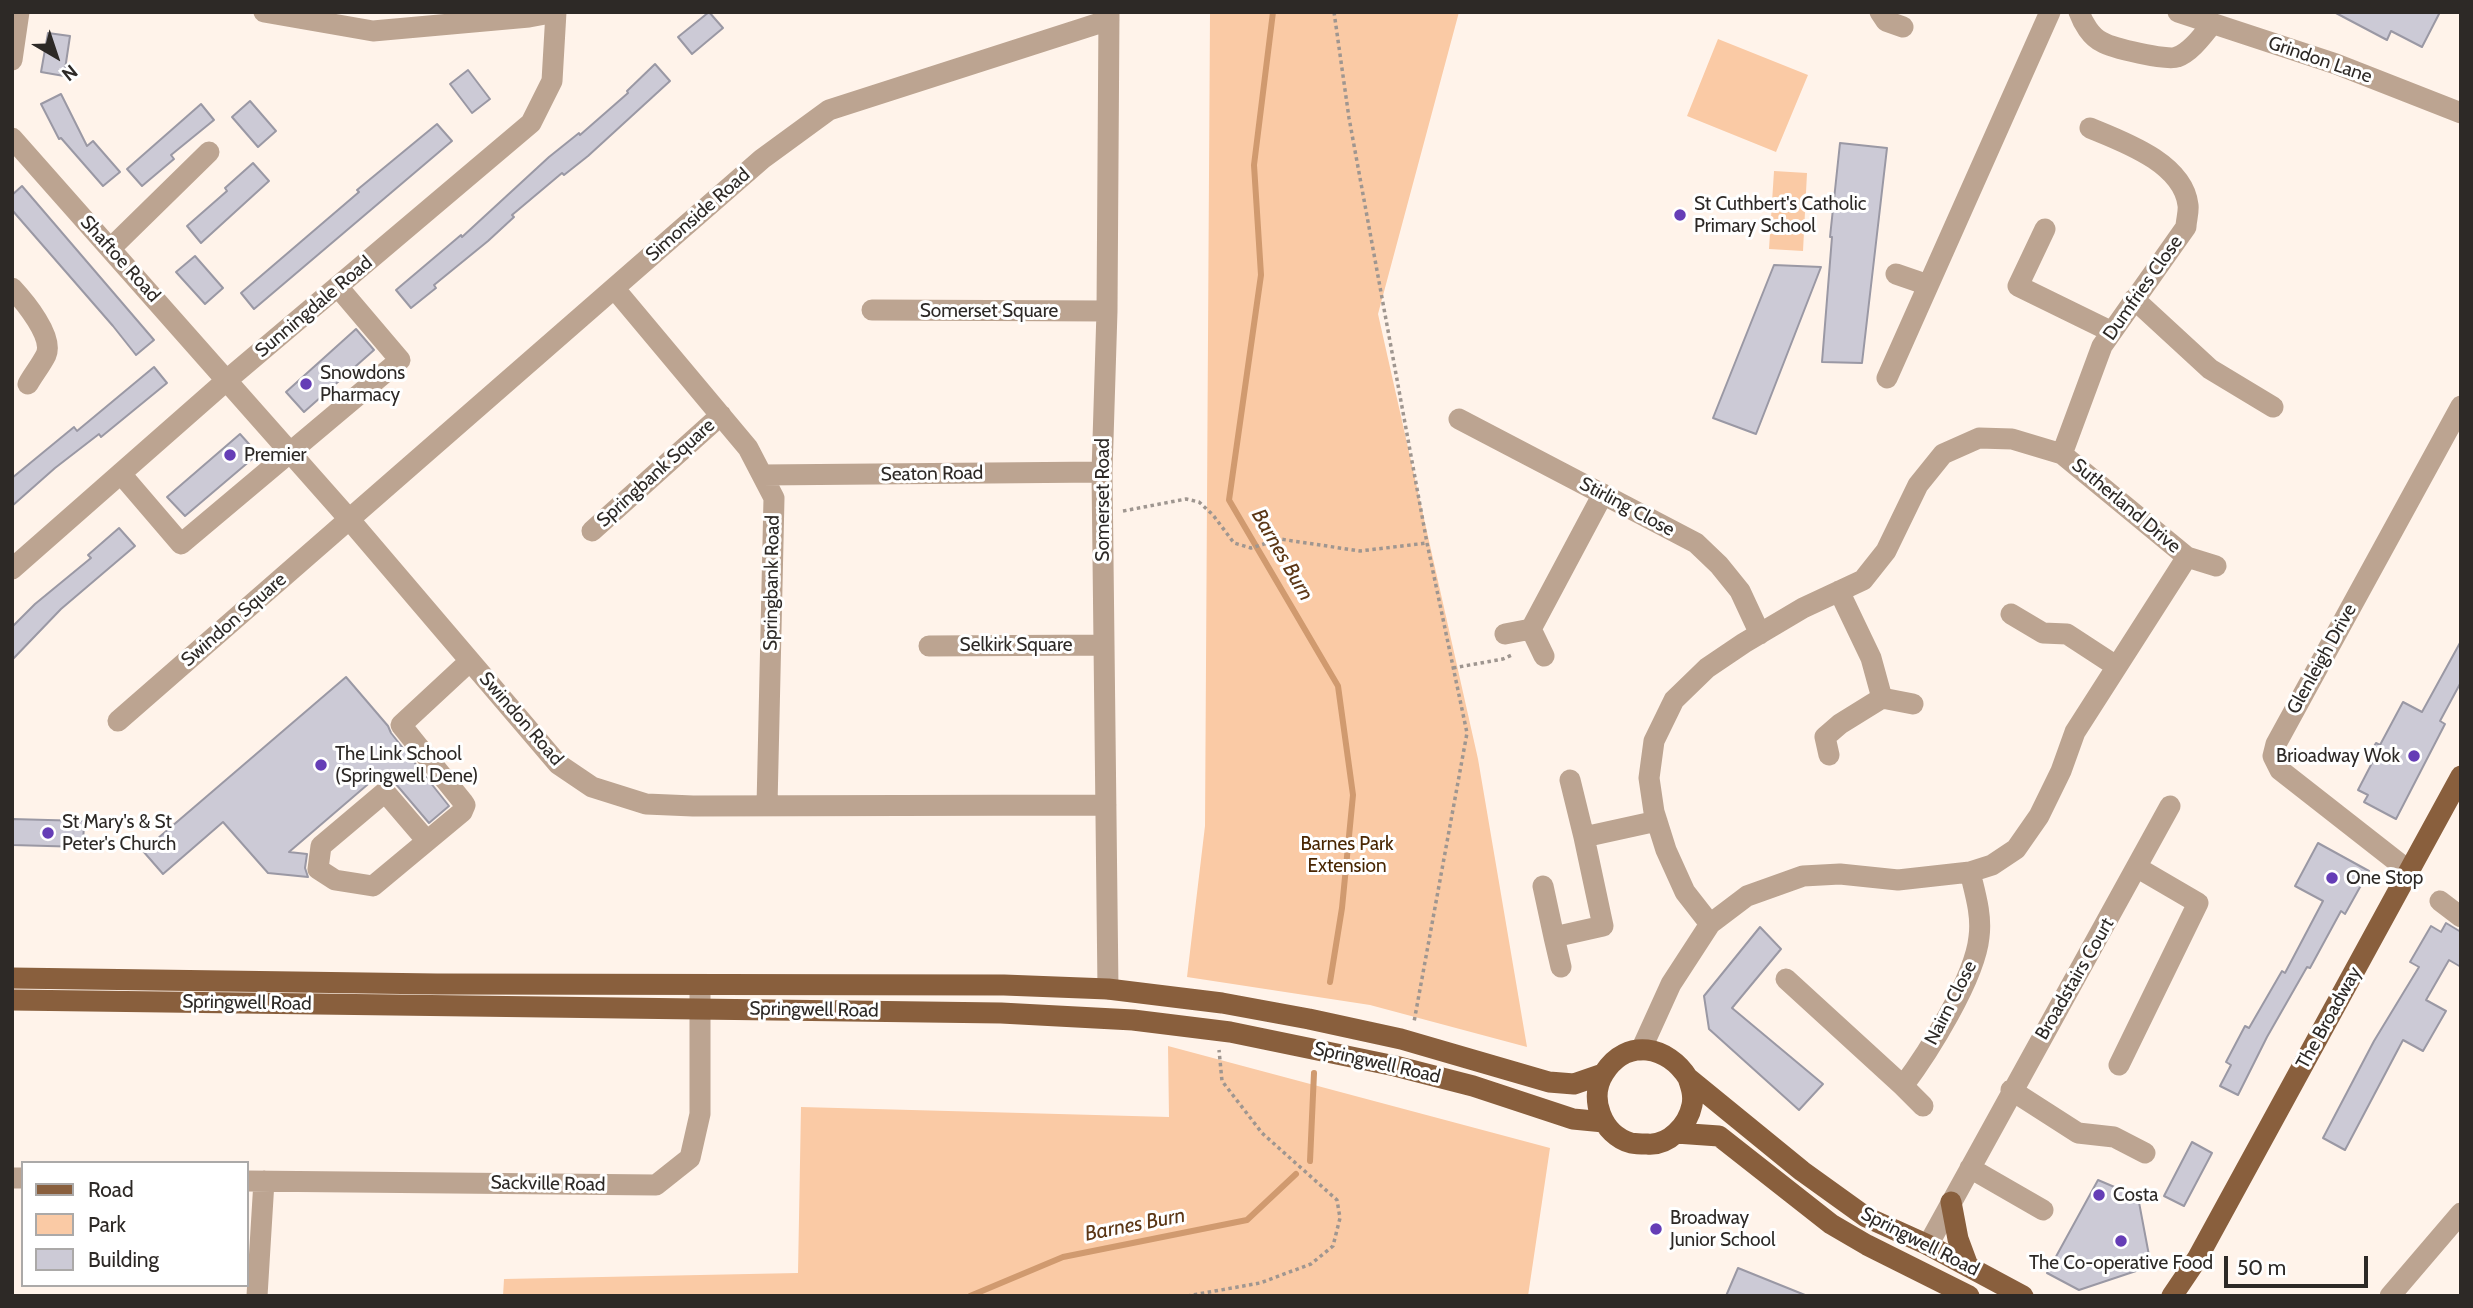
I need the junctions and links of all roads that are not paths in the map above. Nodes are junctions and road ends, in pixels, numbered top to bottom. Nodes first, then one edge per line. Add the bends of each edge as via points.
1 (19, 12) edge
2 (264, 12) edge
3 (556, 12) edge
4 (1880, 12) edge
5 (2050, 12) edge
6 (2079, 12) edge
7 (2178, 12) edge
8 (1109, 16) edge
9 (335, 18) edge
10 (460, 18) edge
11 (2213, 24) junction
12 (1902, 27) dead end
13 (12, 60) edge
14 (2461, 113) edge
15 (2090, 128) dead end
16 (12, 138) edge
17 (209, 152) dead end
18 (2045, 229) dead end
19 (111, 248) junction
20 (1896, 274) dead end
21 (1928, 285) junction
22 (338, 287) junction
23 (12, 288) edge
24 (614, 288) junction
25 (2134, 299) junction
26 (872, 310) dead end
27 (1107, 311) junction
28 (2112, 332) junction
29 (1887, 378) dead end
30 (227, 380) junction
31 (28, 384) dead end
32 (2461, 406) edge
33 (2273, 407) dead end
34 (721, 415) junction
35 (1459, 419) dead end
36 (291, 453) junction
37 (2063, 454) junction
38 (1102, 472) junction
39 (121, 474) junction
40 (762, 475) junction
41 (1603, 494) junction
42 (349, 519) junction
43 (592, 531) dead end
44 (2187, 557) junction
45 (2216, 566) dead end
46 (12, 569) edge
47 (1839, 591) junction
48 (2011, 614) dead end
49 (1505, 634) dead end
50 (1760, 634) junction
51 (1104, 645) junction
52 (929, 646) dead end
53 (470, 661) junction
54 (2116, 666) junction
55 (1881, 698) junction
56 (1913, 704) dead end
57 (118, 721) dead end
58 (1829, 755) dead end
59 (2461, 776) edge
60 (1570, 780) dead end
61 (1106, 804) junction
62 (766, 806) junction
63 (2170, 806) dead end
64 (1657, 821) junction
65 (1584, 837) junction
66 (427, 841) junction
67 (2138, 868) junction
68 (2409, 871) junction
69 (1970, 872) junction
70 (1543, 887) dead end
71 (2440, 901) dead end
72 (2461, 917) edge
73 (1710, 924) junction
74 (1554, 937) junction
75 (1561, 967) dead end
76 (12, 978) edge
77 (1786, 979) dead end
78 (699, 985) junction
79 (1108, 989) junction
80 (12, 1000) edge
81 (700, 1009) junction
82 (1106, 1018) junction
83 (1641, 1049) junction
84 (2119, 1065) dead end
85 (1603, 1074) junction
86 (1688, 1078) junction
87 (1903, 1086) junction
88 (2011, 1090) junction
89 (1923, 1105) dead end
90 (1604, 1122) junction
91 (1676, 1133) junction
92 (2145, 1153) dead end
93 (1970, 1168) junction
94 (256, 1181) edge
95 (1951, 1202) junction
96 (2043, 1209) dead end
97 (2461, 1213) edge
98 (1928, 1245) junction
99 (2197, 1259) junction
100 (1968, 1266) junction
101 (257, 1296) edge
102 (1969, 1296) edge
103 (2023, 1296) edge
104 (2172, 1296) edge
105 (2187, 1296) edge
106 (2390, 1296) edge

1 - 13 street
2 - 9 street
3 - 10 street
3 - 22 street, Sunningdale Road via 552,81 531,123
4 - 12 street via 1886,21
5 - 21 street
6 - 11 street via 2100,42 2159,58 2176,57
7 - 11 street, Grindon Lane
8 - 24 street, Simonside Road via 829,110 762,159
8 - 27 street, Somerset Road
9 - 10 street via 373,32
11 - 14 street, Grindon Lane via 2336,64
15 - 25 street, Dumfries Close via 2140,148 2177,178 2188,205 2186,227
16 - 19 street, Shaftoe Road
17 - 19 street
18 - 28 street via 2018,286
19 - 30 street, Shaftoe Road
20 - 21 street
21 - 29 street
22 - 30 street, Sunningdale Road
22 - 36 street via 400,360
23 - 31 street via 47,339 47,353
24 - 34 street, Springbank Road
24 - 42 street, Simonside Road
25 - 28 street, Dumfries Close
25 - 33 street via 2210,369
26 - 27 street, Somerset Square
27 - 38 street, Somerset Road
28 - 37 street, Dumfries Close via 2102,346
30 - 36 street, Swindon Road
30 - 39 street, Sunningdale Road
32 - 68 street, Glenleigh Drive via 2273,756 2280,770
34 - 40 street, Springbank Road via 748,448
34 - 43 street, Springbank Square
35 - 41 street, Stirling Close
36 - 39 street via 181,544
36 - 42 street, Swindon Road
37 - 44 street, Sutherland Drive
37 - 47 street, Sutherland Drive via 2012,439 1979,438 1943,454 1918,485 1886,551 1863,580
38 - 40 street, Seaton Road
38 - 51 street, Somerset Road
39 - 46 street, Sunningdale Road
40 - 62 street, Springbank Road via 774,498
41 - 49 street via 1538,642
41 - 50 street, Stirling Close via 1696,543 1740,591
42 - 53 street, Swindon Road
42 - 57 street, Swindon Square
44 - 45 street
44 - 54 street, Sutherland Drive
47 - 50 street, Sutherland Drive
47 - 55 street via 1871,658
48 - 54 street via 2043,633 2067,634
50 - 64 street, Sutherland Drive via 1707,668 1674,700 1654,741 1649,778
51 - 52 street, Selkirk Square
51 - 61 street, Somerset Road
53 - 62 street, Swindon Road via 558,764 592,787 646,804
53 - 66 street via 401,724 465,805
54 - 69 street, Sutherland Drive via 2075,732 2032,827 2016,849 1993,865
55 - 56 street
55 - 58 street via 1825,737
59 - 68 main road, The Broadway
60 - 65 street
61 - 62 street, Swindon Road
61 - 79 street, Somerset Road
63 - 67 street, Broadstairs Court
64 - 65 street
64 - 73 street, Sutherland Drive via 1685,892
65 - 74 street via 1603,926
66 - 66 street via 373,886 335,880 318,869 321,846 385,792
67 - 84 street via 2198,902
67 - 88 street, Broadstairs Court
68 - 99 main road, The Broadway
69 - 73 street, Sutherland Drive via 1898,880 1840,874 1803,876 1747,896
69 - 87 street, Nairn Close via 1979,908 1980,936 1974,962
70 - 74 street
71 - 72 street
73 - 83 street, Sutherland Drive via 1671,984
74 - 75 street
76 - 78 main road, Springwell Road
77 - 87 street
78 - 79 main road, Springwell Road
78 - 81 street, Sackville Road
79 - 82 main road
79 - 85 main road, Springwell Road via 1308,1019 1410,1042 1549,1082 1574,1083
80 - 81 main road, Springwell Road
81 - 82 main road, Springwell Road
81 - 94 street, Sackville Road via 700,1114 690,1158 656,1185
82 - 90 main road, Springwell Road via 1217,1031 1395,1066 1573,1119
83 - 85 main road, Springwell Road via 1620,1056
83 - 86 main road, Springwell Road via 1667,1055
85 - 90 main road via 1597,1093
86 - 91 main road via 1692,1106
86 - 98 main road, Springwell Road via 1856,1210
87 - 89 street
88 - 92 street via 2078,1133 2114,1137
88 - 93 street, Broadstairs Court
90 - 91 main road, Springwell Road via 1612,1133 1630,1143 1652,1145
91 - 102 main road, Springwell Road via 1719,1136 1831,1224
93 - 95 street, Broadstairs Court
93 - 96 street
94 - 101 street
95 - 98 street, Broadstairs Court
95 - 100 main road
97 - 106 street
98 - 100 main road, Springwell Road
99 - 104 main road, The Broadway
99 - 105 main road, The Broadway
100 - 103 main road, Springwell Road

